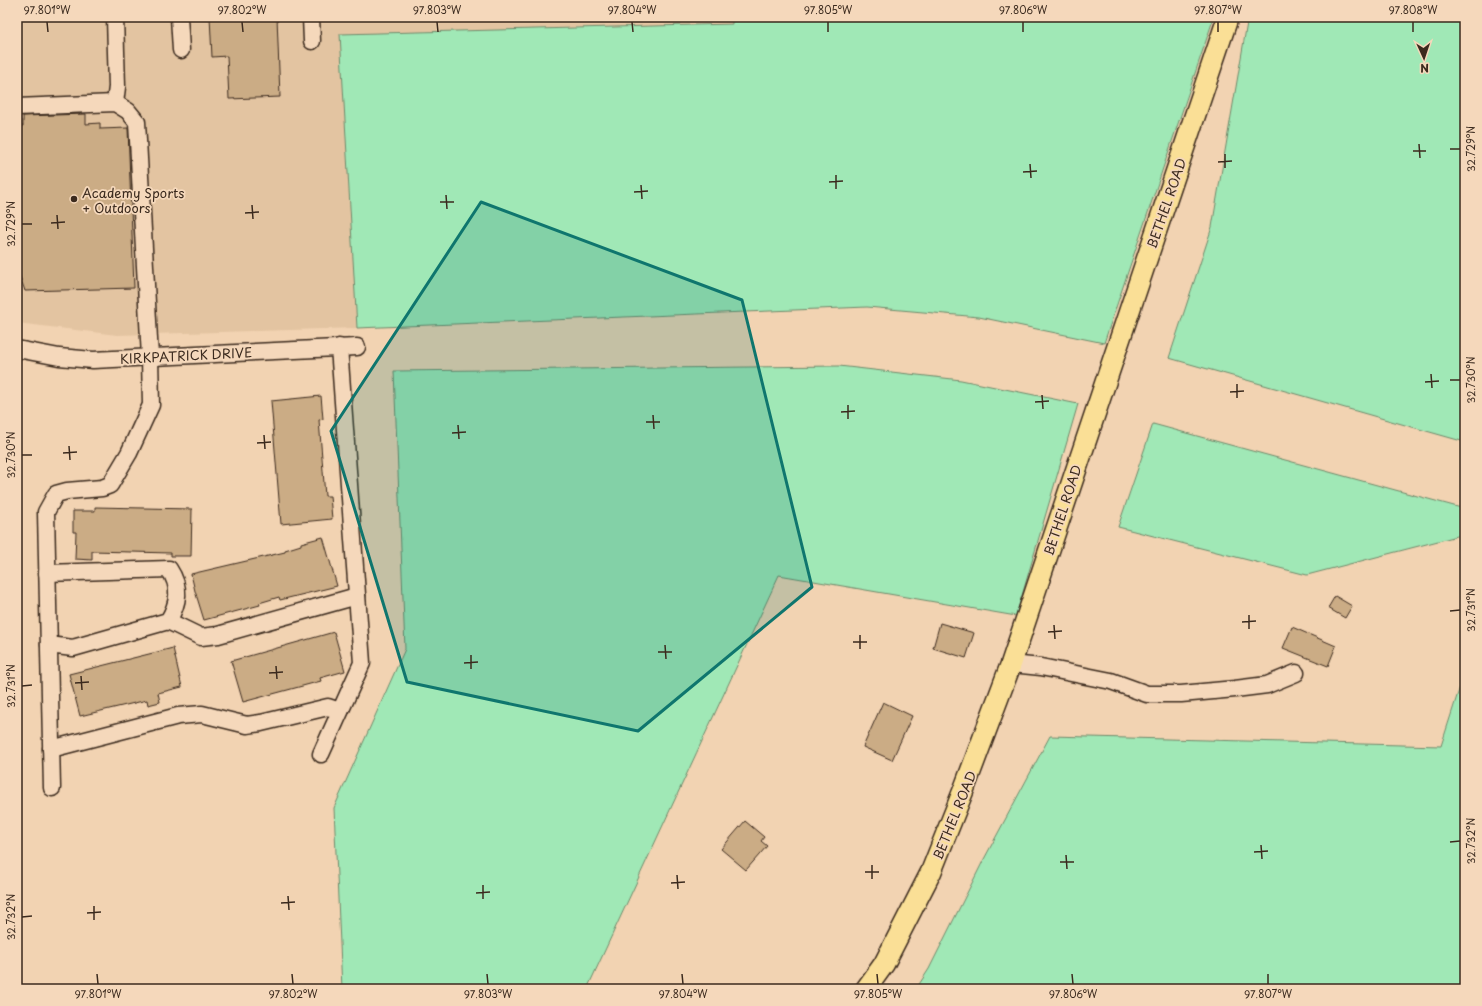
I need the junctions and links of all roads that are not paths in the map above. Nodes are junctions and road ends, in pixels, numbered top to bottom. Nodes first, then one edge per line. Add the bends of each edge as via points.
1 (115, 17) edge
2 (180, 17) edge
3 (311, 17) edge
4 (1228, 17) edge
5 (312, 41) dead end
6 (181, 50) dead end
7 (115, 103) junction
8 (17, 107) edge
9 (357, 347) dead end
10 (339, 348) junction
11 (17, 349) edge
12 (150, 357) junction
13 (47, 573) junction
14 (357, 596) junction
15 (168, 621) junction
16 (49, 645) junction
17 (1011, 664) junction
18 (1296, 673) dead end
19 (340, 711) junction
20 (51, 749) junction
21 (321, 754) dead end
22 (52, 788) dead end
23 (866, 989) edge

1 - 7 street
2 - 6 street
3 - 5 street
4 - 17 main road, BETHEL ROAD
7 - 8 street
7 - 12 street via 128,111 137,122
9 - 10 street, KIRKPATRICK DRIVE
10 - 12 street, KIRKPATRICK DRIVE
10 - 14 street
11 - 12 street, KIRKPATRICK DRIVE via 58,357 93,360
12 - 13 street via 151,405 129,453 110,485 56,494 46,512
13 - 15 street via 169,568 175,577 178,592 176,609
13 - 16 street
14 - 15 street via 218,635 201,637
14 - 19 street via 362,663
15 - 16 street via 73,648
16 - 20 street
17 - 18 street via 1041,667 1111,681 1147,694 1182,694 1267,685
17 - 23 main road, BETHEL ROAD via 931,872 884,964
19 - 20 street via 328,707 247,725 202,714 178,716
19 - 21 street
20 - 22 street

